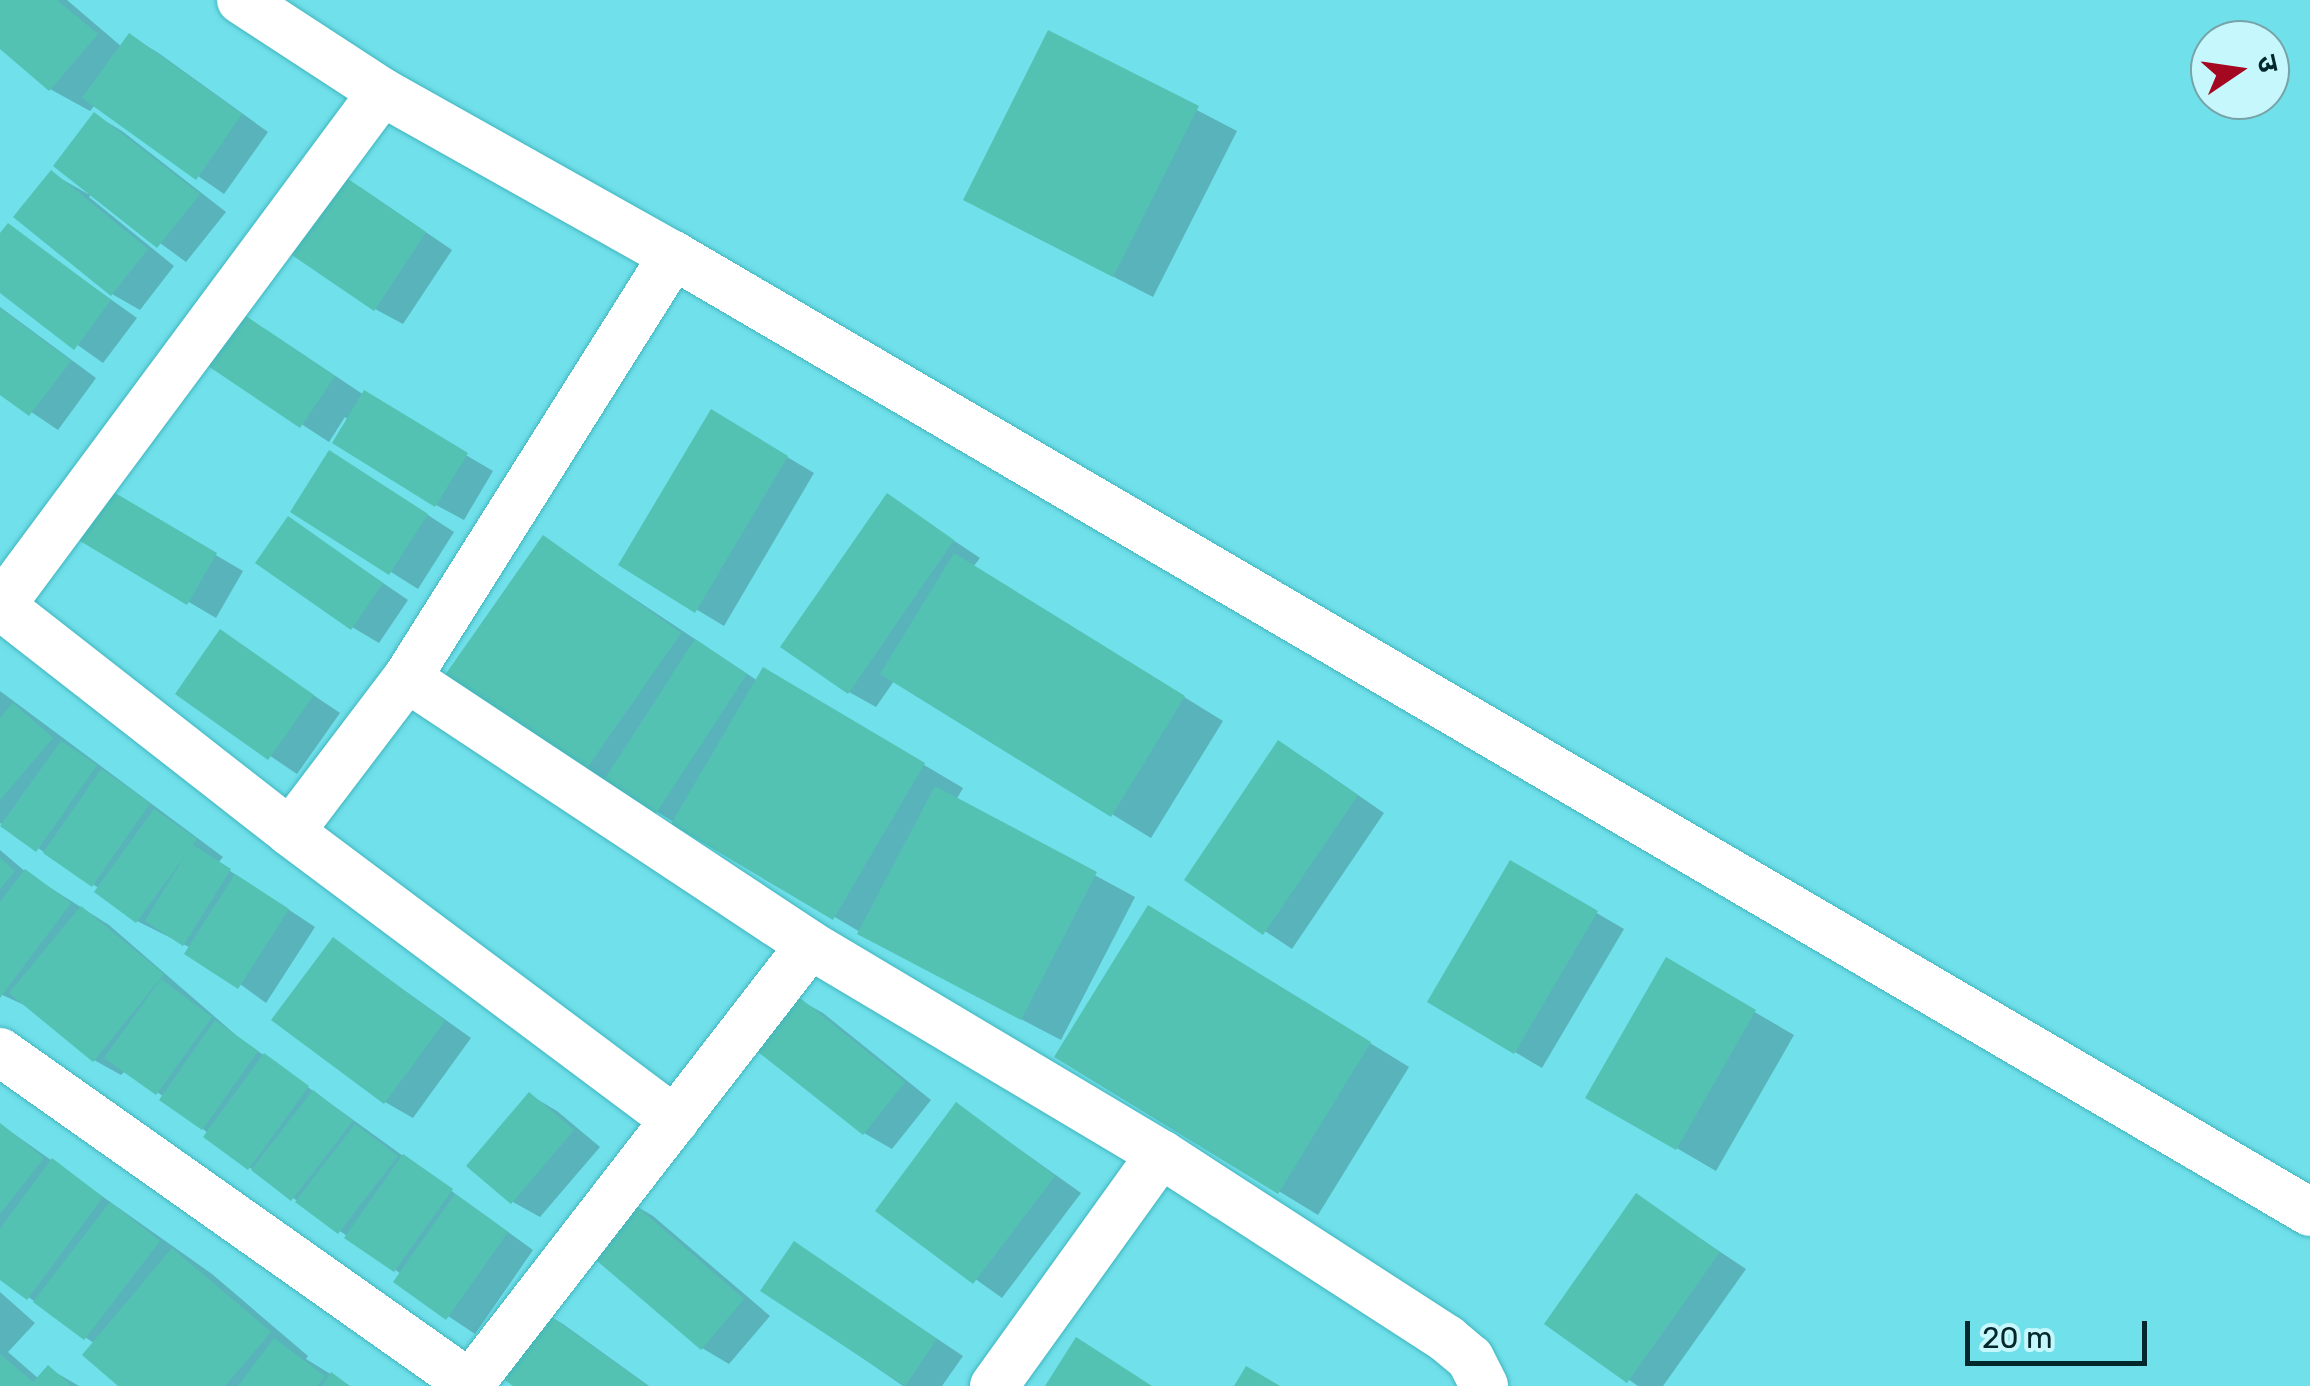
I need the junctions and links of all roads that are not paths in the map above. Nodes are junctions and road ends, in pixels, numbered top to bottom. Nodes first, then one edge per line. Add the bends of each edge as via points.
1 (252, 3) edge
2 (382, 92) junction
3 (673, 256) junction
4 (0, 607) edge
5 (407, 678) junction
6 (290, 832) junction
7 (810, 945) junction
8 (0, 1052) edge
9 (675, 1120) junction
10 (1162, 1154) junction
11 (2310, 1212) edge
12 (471, 1385) edge
13 (994, 1386) edge
14 (1484, 1386) edge

1 - 2 street
2 - 3 street
2 - 4 street
3 - 5 street
3 - 11 street
4 - 6 street
5 - 6 street
5 - 7 street
6 - 9 street
7 - 9 street
7 - 10 street
8 - 12 street
9 - 12 street
10 - 13 street
10 - 14 street via 1447,1339 1470,1358

